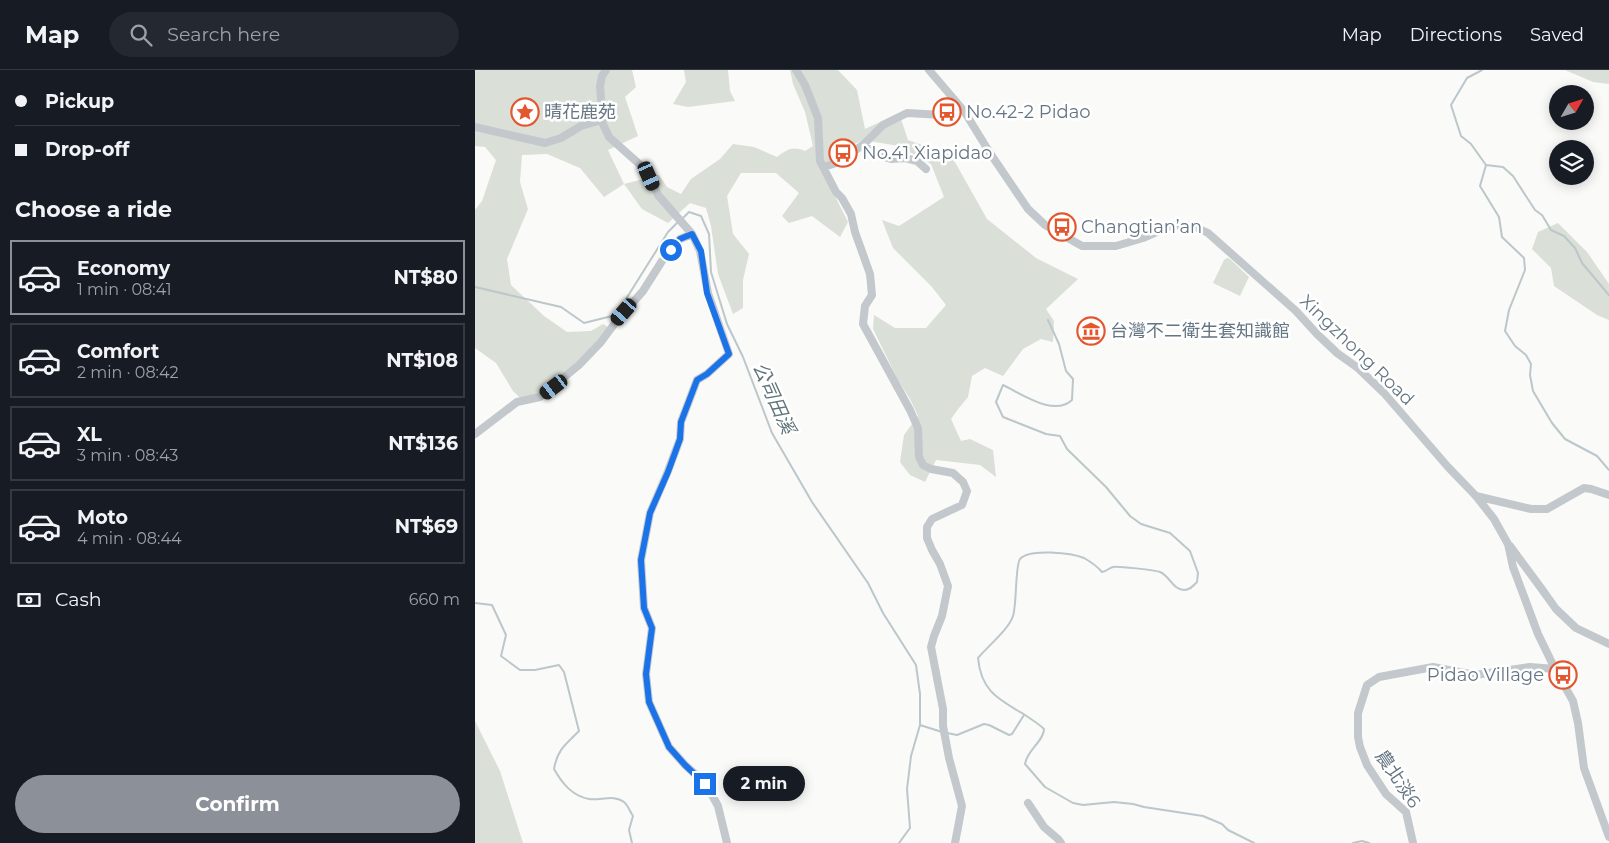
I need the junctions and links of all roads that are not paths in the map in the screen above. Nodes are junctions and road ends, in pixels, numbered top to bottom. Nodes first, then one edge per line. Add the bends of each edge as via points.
1 (606, 70) edge
2 (796, 70) edge
3 (929, 70) edge
4 (956, 102) junction
5 (602, 120) junction
6 (475, 127) edge
7 (864, 144) junction
8 (824, 167) junction
9 (926, 169) dead end
10 (692, 234) junction
11 (475, 434) edge
12 (1476, 496) junction
13 (1609, 496) edge
14 (1508, 544) junction
15 (1609, 644) edge
16 (1555, 670) junction
17 (1028, 803) dead end
18 (1609, 836) edge
19 (727, 843) edge
20 (955, 843) edge
21 (1061, 843) edge
22 (1413, 843) edge

1 - 5 street via 600,86
2 - 8 street via 818,118 819,156
3 - 4 street, Xingzhong Road
4 - 7 street via 942,115 907,113 883,125
4 - 12 street, Xingzhong Road via 1028,209 1045,225 1082,246 1116,246 1173,225 1193,226 1208,233 1296,311 1337,353 1384,392 1447,467
5 - 6 street via 545,142
5 - 10 street via 609,137 646,170 658,195
7 - 8 street via 839,162
7 - 9 street via 873,153 891,159 917,161
8 - 20 street via 851,214 870,274 871,295 865,306 863,324 918,428 919,457 923,465 931,469 953,473 967,491 962,505 932,519 927,527 927,538 948,586 931,647 949,758 962,806
10 - 11 street via 680,239 643,290 579,365 540,397 517,402
10 - 19 street via 701,251 707,293 729,354 697,380 681,422 680,439 650,513 641,560 644,608 652,628 646,674 649,702 669,747 705,784 718,806
12 - 13 street via 1531,509 1547,508 1583,488
12 - 14 street, Xingzhong Road
14 - 15 street via 1556,609 1576,628
14 - 16 street, Xingzhong Road via 1520,589
16 - 18 street, Xingzhong Road via 1573,701 1583,768
16 - 22 street, 農北淡6 / 農北淡6 via 1530,667 1475,675 1433,667 1379,677 1367,686 1358,713 1360,747 1367,765 1386,794 1406,812
17 - 21 street via 1043,827

